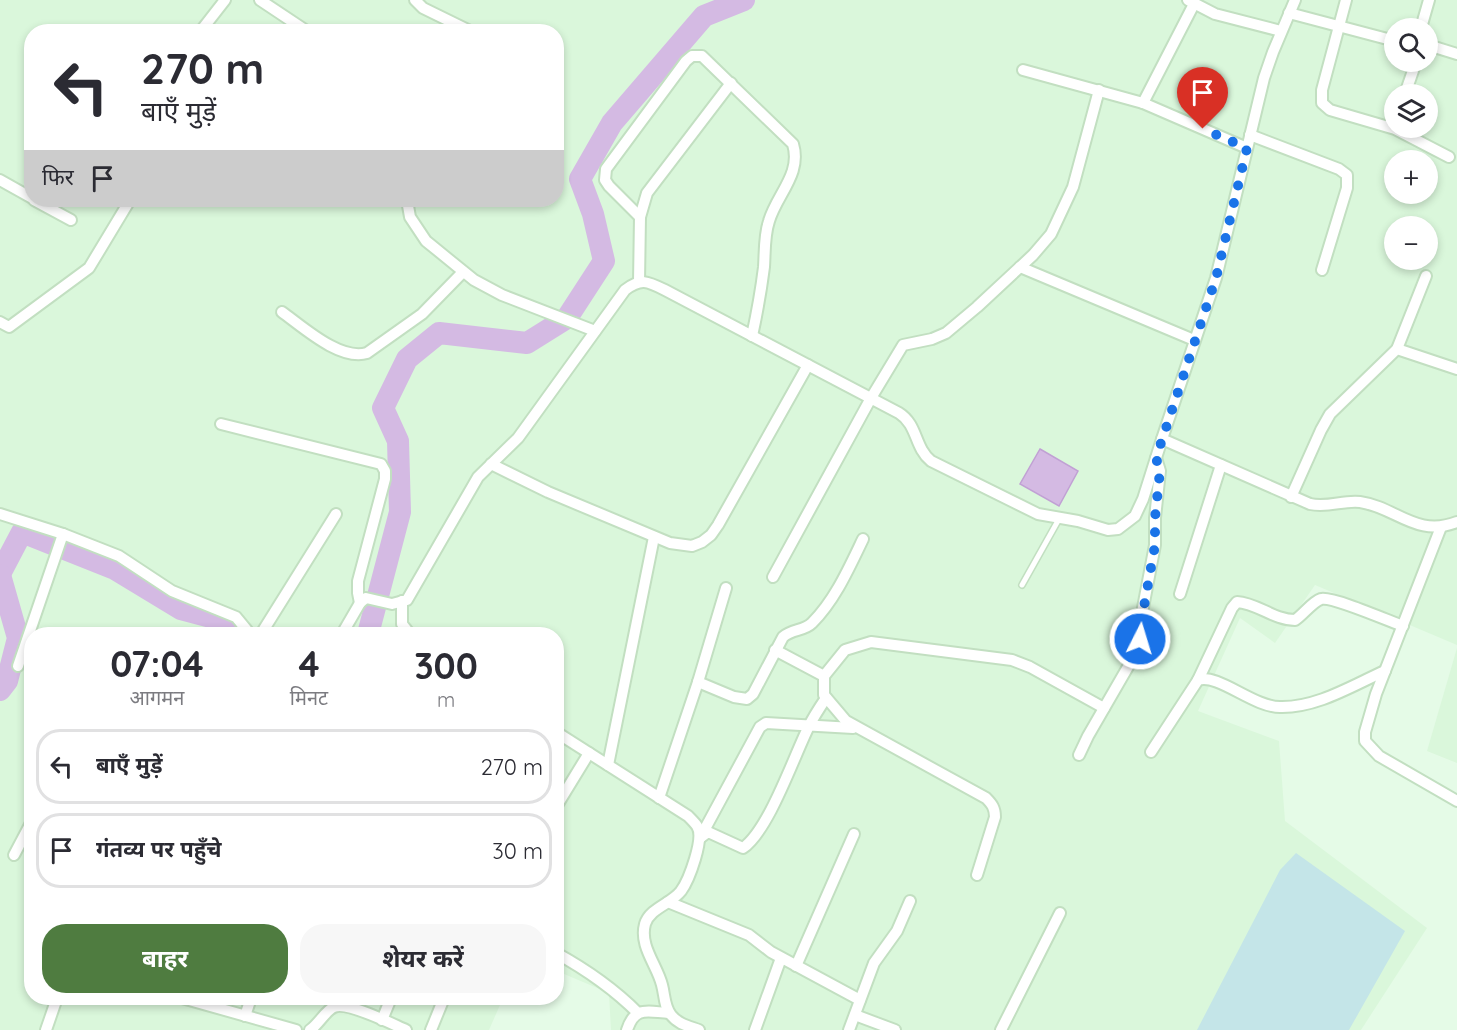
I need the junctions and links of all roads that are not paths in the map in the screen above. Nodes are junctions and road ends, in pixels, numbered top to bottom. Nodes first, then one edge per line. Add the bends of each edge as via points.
1 (225, 0) edge
2 (260, 0) edge
3 (415, 0) edge
4 (1295, 0) edge
5 (1346, 0) edge
6 (1429, 0) edge
7 (1191, 2) edge
8 (1289, 13) junction
9 (1424, 18) edge
10 (206, 24) edge
11 (296, 24) edge
12 (455, 24) edge
13 (1340, 26) junction
14 (1281, 31) junction
15 (1384, 38) edge
16 (1438, 48) edge
17 (1457, 54) edge
18 (1023, 70) dead end
19 (730, 83) junction
20 (1099, 90) junction
21 (1143, 103) junction
22 (1384, 125) edge
23 (1250, 135) junction
24 (1414, 138) edge
25 (1247, 148) junction
26 (1449, 157) dead end
27 (0, 180) edge
28 (24, 194) edge
29 (47, 207) edge
30 (126, 207) edge
31 (408, 207) edge
32 (640, 217) junction
33 (71, 220) dead end
34 (1020, 267) junction
35 (1322, 270) dead end
36 (463, 272) junction
37 (1426, 276) dead end
38 (639, 282) junction
39 (282, 312) dead end
40 (0, 322) edge
41 (595, 331) junction
42 (752, 336) junction
43 (1194, 340) junction
44 (1397, 349) junction
45 (808, 365) junction
46 (1457, 369) edge
47 (871, 398) junction
48 (221, 424) dead end
49 (1162, 439) junction
50 (1156, 458) junction
51 (491, 464) junction
52 (1221, 465) junction
53 (1291, 497) junction
54 (0, 514) edge
55 (336, 514) dead end
56 (1059, 519) junction
57 (1457, 522) edge
58 (1441, 527) junction
59 (63, 536) junction
60 (654, 537) junction
61 (863, 539) dead end
62 (772, 577) dead end
63 (1022, 585) dead end
64 (726, 588) dead end
65 (1180, 594) dead end
66 (363, 601) junction
67 (397, 603) junction
68 (1403, 626) junction
69 (35, 627) edge
70 (244, 627) edge
71 (265, 627) edge
72 (346, 627) edge
73 (404, 627) edge
74 (775, 650) junction
75 (24, 656) edge
76 (18, 666) dead end
77 (1385, 671) junction
78 (824, 676) junction
79 (1198, 680) junction
80 (698, 682) junction
81 (826, 698) junction
82 (1104, 708) junction
83 (810, 725) junction
84 (857, 728) junction
85 (564, 737) edge
86 (1151, 752) dead end
87 (589, 753) junction
88 (1079, 755) dead end
89 (608, 765) junction
90 (564, 794) edge
91 (659, 798) junction
92 (1457, 801) edge
93 (854, 834) dead end
94 (24, 836) edge
95 (700, 838) junction
96 (14, 855) dead end
97 (977, 875) dead end
98 (910, 901) dead end
99 (668, 902) junction
100 (1060, 913) dead end
101 (564, 957) edge
102 (781, 958) junction
103 (796, 966) junction
104 (860, 1000) junction
105 (55, 1005) edge
106 (206, 1005) edge
107 (249, 1005) edge
108 (388, 1005) edge
109 (441, 1005) edge
110 (638, 1012) junction
111 (669, 1013) junction
112 (855, 1015) junction
113 (245, 1016) junction
114 (382, 1020) junction
115 (46, 1030) edge
116 (296, 1030) edge
117 (310, 1030) edge
118 (406, 1030) edge
119 (430, 1030) edge
120 (627, 1030) edge
121 (699, 1030) edge
122 (755, 1030) edge
123 (849, 1030) edge
124 (895, 1030) edge
125 (1001, 1030) edge

1 - 10 street
2 - 11 street
3 - 12 street
4 - 8 street
5 - 13 street
6 - 9 street
7 - 14 street via 1215,14
7 - 21 street
8 - 13 street
8 - 14 street
13 - 15 street
13 - 22 street via 1322,103 1330,110
14 - 23 street
16 - 17 street
18 - 20 street
19 - 32 street via 653,185
19 - 32 street via 706,59 692,56 609,163 605,180
19 - 42 street via 793,144 796,155 793,174 768,221
20 - 21 street
20 - 34 street via 1073,187 1052,234
21 - 25 street
23 - 25 street
23 - 35 street via 1339,169 1347,176 1347,188
24 - 26 street
25 - 43 street via 1216,278
27 - 28 street
29 - 33 street
30 - 40 street via 89,268 9,327
31 - 36 street via 421,234
32 - 38 street
34 - 43 street
34 - 47 street via 946,333 903,345
36 - 39 street via 410,324 360,355 337,349
36 - 41 street via 495,292
37 - 44 street
38 - 41 street via 625,290
38 - 42 street via 657,286
41 - 51 street via 518,438
42 - 45 street
43 - 49 street
44 - 46 street
44 - 53 street via 1330,414
45 - 47 street
45 - 60 street via 711,535 692,546
47 - 56 street via 907,418 920,449 931,461 1038,514
47 - 62 street
48 - 66 street via 381,464 385,479 358,581
49 - 50 street
49 - 52 street
50 - 56 street via 1143,500 1128,523 1108,530
50 - 82 street via 1160,471 1155,545 1140,646
51 - 60 street
51 - 67 street via 478,477 407,600
52 - 53 street
52 - 65 street
53 - 58 street via 1323,507 1361,502 1407,521
54 - 59 street
55 - 71 street
56 - 63 lane
57 - 58 street
58 - 68 street
59 - 69 street
59 - 70 street via 119,556 172,591 236,617
60 - 89 street
61 - 74 street via 827,605 807,627 783,637
64 - 80 street
66 - 67 street
66 - 72 street
67 - 73 street
68 - 77 street
68 - 79 street via 1324,598 1295,620 1280,619 1237,602
74 - 78 street
74 - 80 street via 747,699
75 - 76 street
77 - 79 street via 1318,701 1281,707 1259,703 1209,678
77 - 92 street via 1365,741 1379,756
78 - 81 street
78 - 82 street via 845,650 871,642 1012,660
79 - 86 street
80 - 91 street
81 - 83 street
81 - 84 street
82 - 88 street
83 - 84 street
83 - 95 street via 766,723 760,727
83 - 95 street via 751,842 743,848 708,832
84 - 97 street via 992,804 995,817
85 - 87 street
87 - 89 street
87 - 90 street
89 - 91 street
91 - 95 street via 688,816 698,827
93 - 103 street
94 - 96 street
95 - 99 street via 687,879
98 - 104 street via 897,931 874,963
99 - 102 street via 749,934
99 - 111 street via 652,913 643,935
100 - 125 street
101 - 110 street via 594,974
102 - 103 street
102 - 122 street
103 - 104 street
104 - 112 street
105 - 115 street
106 - 113 street
107 - 113 street
108 - 114 street
109 - 119 street
110 - 111 street
110 - 120 street
111 - 121 street via 677,1022
112 - 123 street
112 - 124 street
113 - 116 street
114 - 117 street via 335,1006
114 - 118 street

